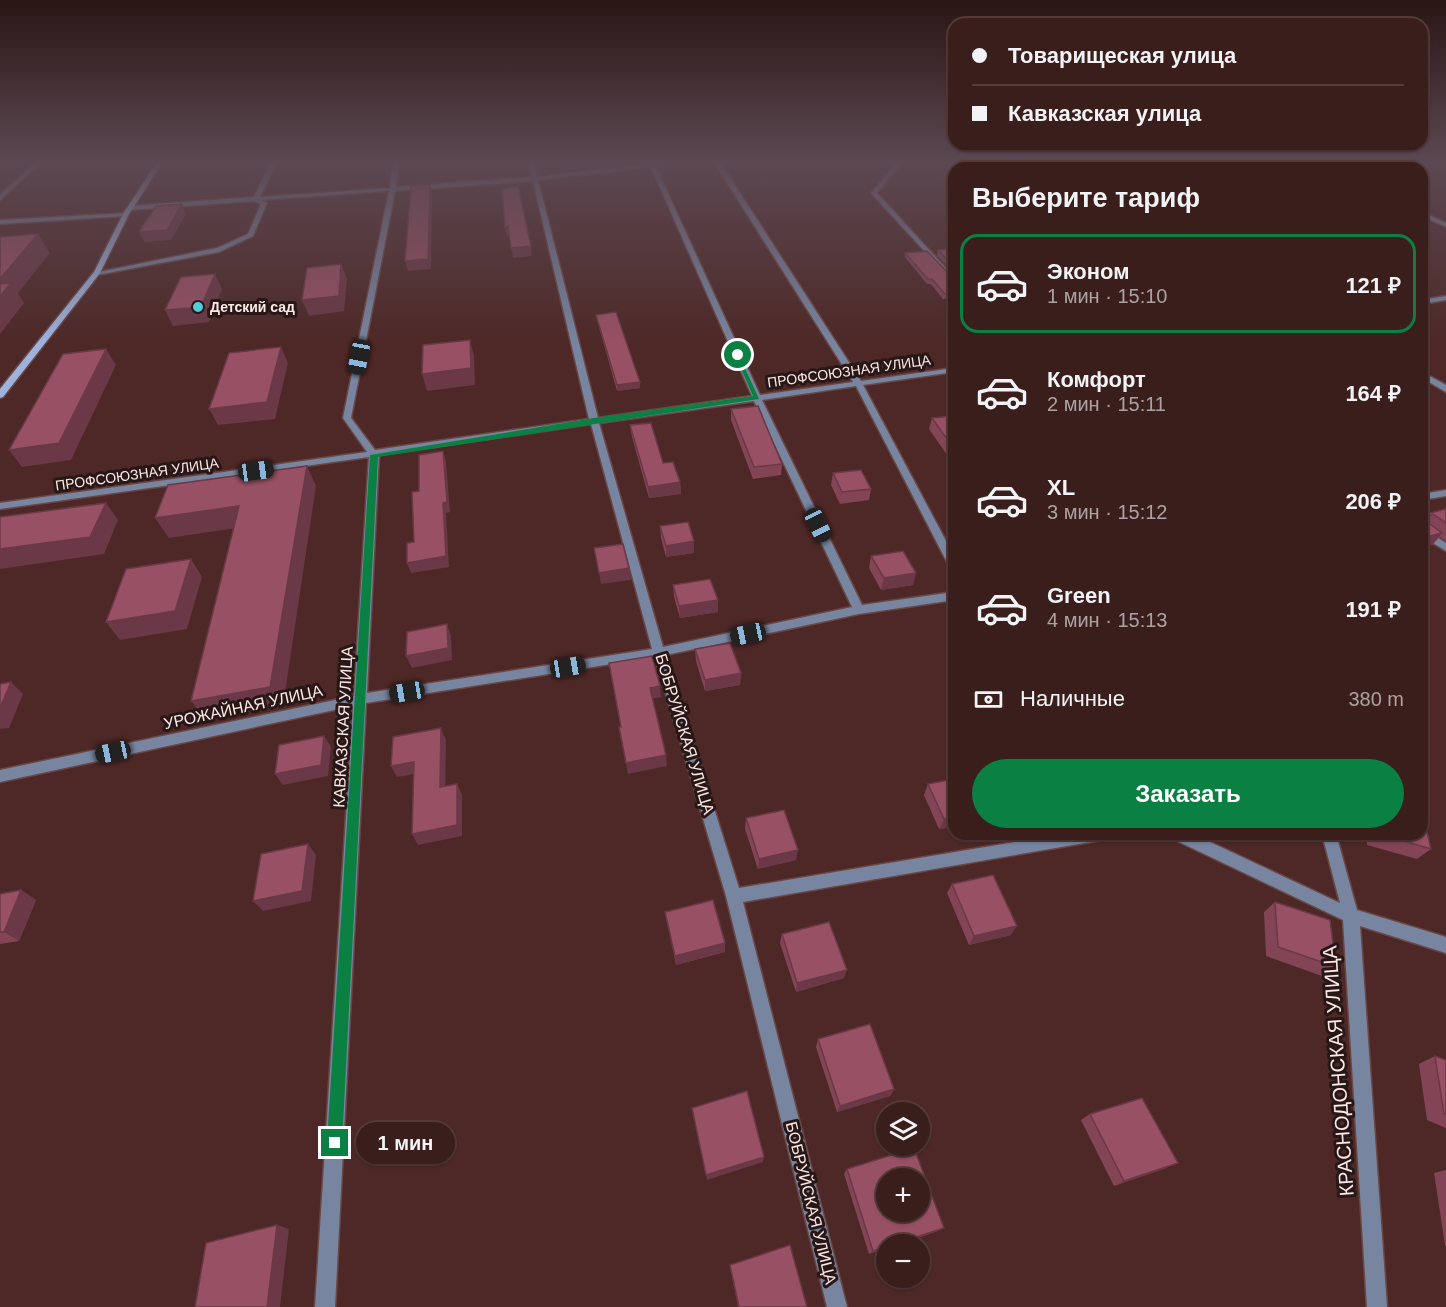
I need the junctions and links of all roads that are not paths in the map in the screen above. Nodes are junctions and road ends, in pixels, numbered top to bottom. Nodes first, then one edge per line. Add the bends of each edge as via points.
1 (122, 223) edge
2 (256, 223) edge
3 (386, 223) edge
4 (545, 223) edge
5 (678, 223) edge
6 (756, 223) edge
7 (901, 223) edge
8 (98, 273) junction
9 (948, 274) edge
10 (1446, 298) edge
11 (1428, 301) edge
12 (948, 370) edge
13 (1428, 378) edge
14 (858, 383) junction
15 (1446, 389) edge
16 (0, 395) edge
17 (757, 398) junction
18 (594, 420) junction
19 (374, 455) junction
20 (1446, 493) edge
21 (1428, 496) edge
22 (0, 506) edge
23 (1428, 535) edge
24 (1446, 548) edge
25 (948, 555) edge
26 (948, 597) edge
27 (859, 610) junction
28 (659, 652) junction
29 (361, 699) junction
30 (0, 776) edge
31 (1066, 840) edge
32 (1191, 840) edge
33 (1331, 840) edge
34 (734, 896) junction
35 (1351, 916) junction
36 (1446, 945) edge
37 (325, 1307) edge
38 (837, 1307) edge
39 (1377, 1307) edge

1 - 8 main road
2 - 8 street via 251,235 219,250
3 - 19 street via 347,418
4 - 18 street, БОБРУЙСКАЯ УЛИЦА
5 - 17 street
6 - 14 street
7 - 9 street
8 - 16 main road
10 - 11 street
12 - 14 street, ПРОФСОЮЗНАЯ УЛИЦА
13 - 15 street
14 - 17 street, ПРОФСОЮЗНАЯ УЛИЦА
14 - 25 street
17 - 18 street, ПРОФСОЮЗНАЯ УЛИЦА
17 - 27 street
18 - 19 street, ПРОФСОЮЗНАЯ УЛИЦА
18 - 28 street, БОБРУЙСКАЯ УЛИЦА
19 - 22 street, ПРОФСОЮЗНАЯ УЛИЦА
19 - 29 street, КАВКАЗСКАЯ УЛИЦА
20 - 21 street
23 - 24 street
26 - 27 street, УРОЖАЙНАЯ УЛИЦА
27 - 28 street, УРОЖАЙНАЯ УЛИЦА
28 - 29 street, УРОЖАЙНАЯ УЛИЦА
28 - 34 street, БОБРУЙСКАЯ УЛИЦА
29 - 30 street, УРОЖАЙНАЯ УЛИЦА
29 - 37 street, КАВКАЗСКАЯ УЛИЦА
31 - 34 street
32 - 35 street
33 - 35 street, КРАСНОДОНСКАЯ УЛИЦА
34 - 38 street, БОБРУЙСКАЯ УЛИЦА
35 - 36 street
35 - 39 street, КРАСНОДОНСКАЯ УЛИЦА

